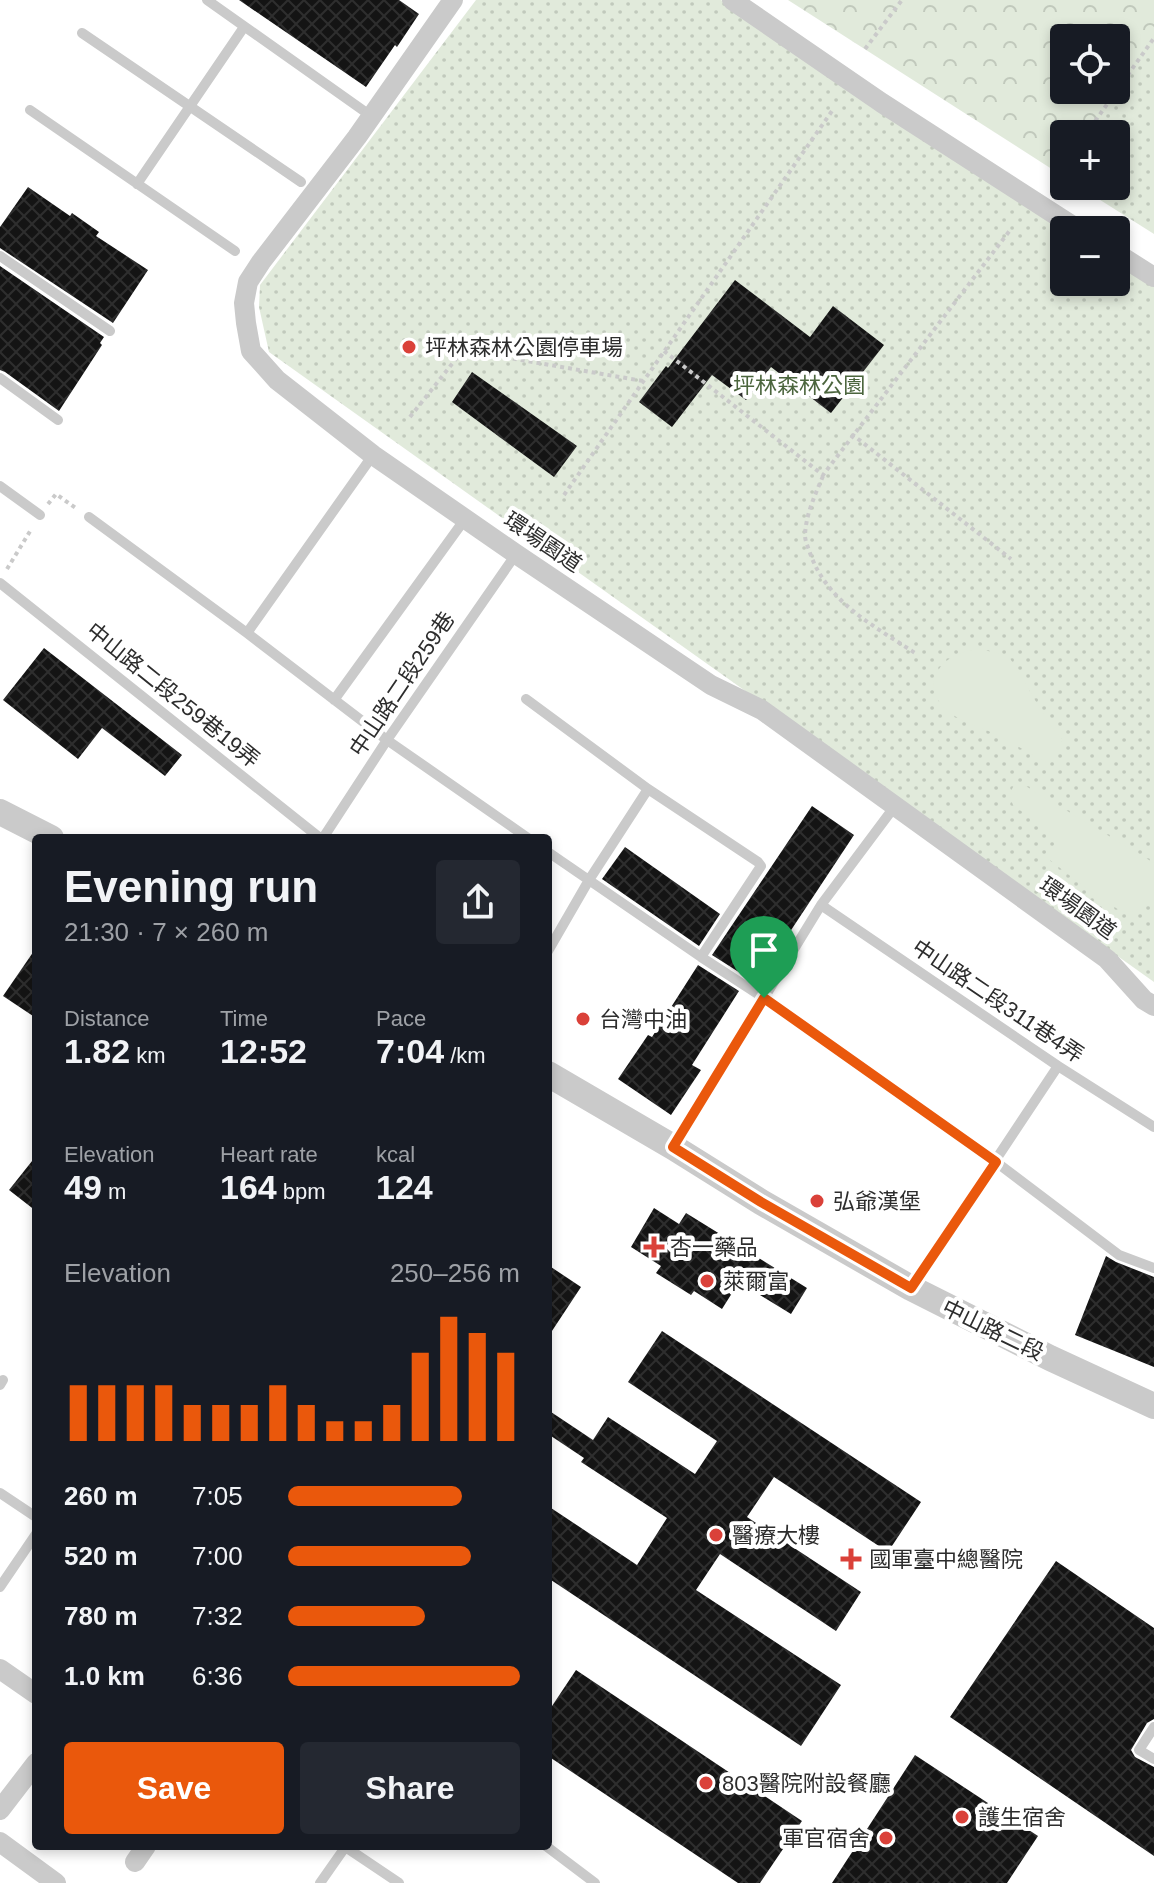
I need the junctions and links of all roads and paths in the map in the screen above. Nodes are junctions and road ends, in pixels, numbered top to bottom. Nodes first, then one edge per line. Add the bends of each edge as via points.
1 (207, 0) edge
2 (453, 0) edge
3 (732, 0) edge
4 (902, 0) edge
5 (244, 27) junction
6 (82, 33) dead end
7 (1154, 38) edge
8 (865, 49) dead end
9 (190, 107) junction
10 (30, 110) dead end
11 (364, 111) dead end
12 (832, 111) dead end
13 (1096, 120) edge
14 (301, 182) dead end
15 (137, 184) junction
16 (1057, 216) edge
17 (1011, 229) dead end
18 (235, 251) dead end
19 (0, 256) edge
20 (1130, 262) edge
21 (1154, 277) edge
22 (110, 331) dead end
23 (664, 351) junction
24 (0, 378) edge
25 (643, 381) junction
26 (410, 417) dead end
27 (58, 420) dead end
28 (853, 435) junction
29 (373, 455) junction
30 (823, 475) junction
31 (0, 486) edge
32 (564, 495) dead end
33 (40, 515) dead end
34 (89, 517) dead end
35 (465, 519) junction
36 (516, 554) junction
37 (1011, 559) dead end
38 (0, 583) edge
39 (247, 633) junction
40 (915, 653) dead end
41 (526, 699) dead end
42 (334, 700) junction
43 (387, 740) junction
44 (648, 789) junction
45 (895, 806) junction
46 (0, 812) edge
47 (43, 834) edge
48 (317, 834) edge
49 (325, 834) edge
50 (522, 834) edge
51 (552, 855) edge
52 (589, 880) junction
53 (821, 905) junction
54 (552, 944) edge
55 (701, 957) junction
56 (764, 998) junction
57 (1154, 1006) edge
58 (1058, 1066) junction
59 (552, 1076) edge
60 (1154, 1127) edge
61 (673, 1147) junction
62 (996, 1162) junction
63 (1154, 1268) edge
64 (911, 1288) junction
65 (1154, 1406) edge
66 (0, 1493) edge
67 (32, 1514) edge
68 (32, 1540) edge
69 (0, 1587) edge
70 (0, 1669) edge
71 (32, 1691) edge
72 (1154, 1727) edge
73 (1154, 1759) edge
74 (32, 1768) edge
75 (0, 1810) edge
76 (0, 1842) edge
77 (342, 1850) edge
78 (351, 1850) edge
79 (551, 1850) edge
80 (56, 1883) edge
81 (320, 1883) edge
82 (399, 1883) edge
83 (595, 1883) edge

1 - 5 lane
2 - 29 street, 環場園道 via 261,262 248,282 244,303 251,351 277,380
3 - 16 street
4 - 8 path
5 - 9 lane
5 - 11 lane
6 - 9 lane
7 - 13 path
9 - 14 lane
9 - 15 lane
10 - 15 lane
12 - 23 path
15 - 18 lane
17 - 28 path
19 - 22 lane
20 - 21 street
23 - 25 path
23 - 30 path
24 - 27 lane
25 - 26 path via 463,350
25 - 32 path
28 - 30 path
28 - 37 path
29 - 35 street, 環場園道
29 - 39 lane
30 - 40 path via 805,537 816,568 834,595
31 - 33 lane
34 - 39 lane
35 - 36 street, 環場園道
35 - 42 lane
36 - 43 lane, 中山路二段259巷
36 - 45 street, 環場園道 via 711,685 762,710
38 - 48 lane, 中山路二段259巷19弄
39 - 42 lane
41 - 44 lane
42 - 43 lane
43 - 49 lane, 中山路二段259巷
43 - 50 lane
44 - 52 lane
44 - 55 lane via 761,866
45 - 53 lane
45 - 57 street, 環場園道 via 1107,959
46 - 47 street
51 - 52 lane
52 - 54 lane
52 - 55 lane
53 - 56 lane
53 - 58 lane, 中山路二段311巷4弄
55 - 56 lane
56 - 61 lane
56 - 62 lane
58 - 60 lane, 中山路二段311巷4弄
58 - 62 lane
59 - 61 street, 中山路二段
61 - 64 street, 中山路二段
62 - 63 lane via 1119,1255
62 - 64 lane
64 - 65 street, 中山路二段
66 - 67 lane
68 - 69 lane
70 - 71 street
72 - 73 lane via 1139,1750
74 - 75 street
76 - 80 street
77 - 81 lane
78 - 82 lane
79 - 83 lane

